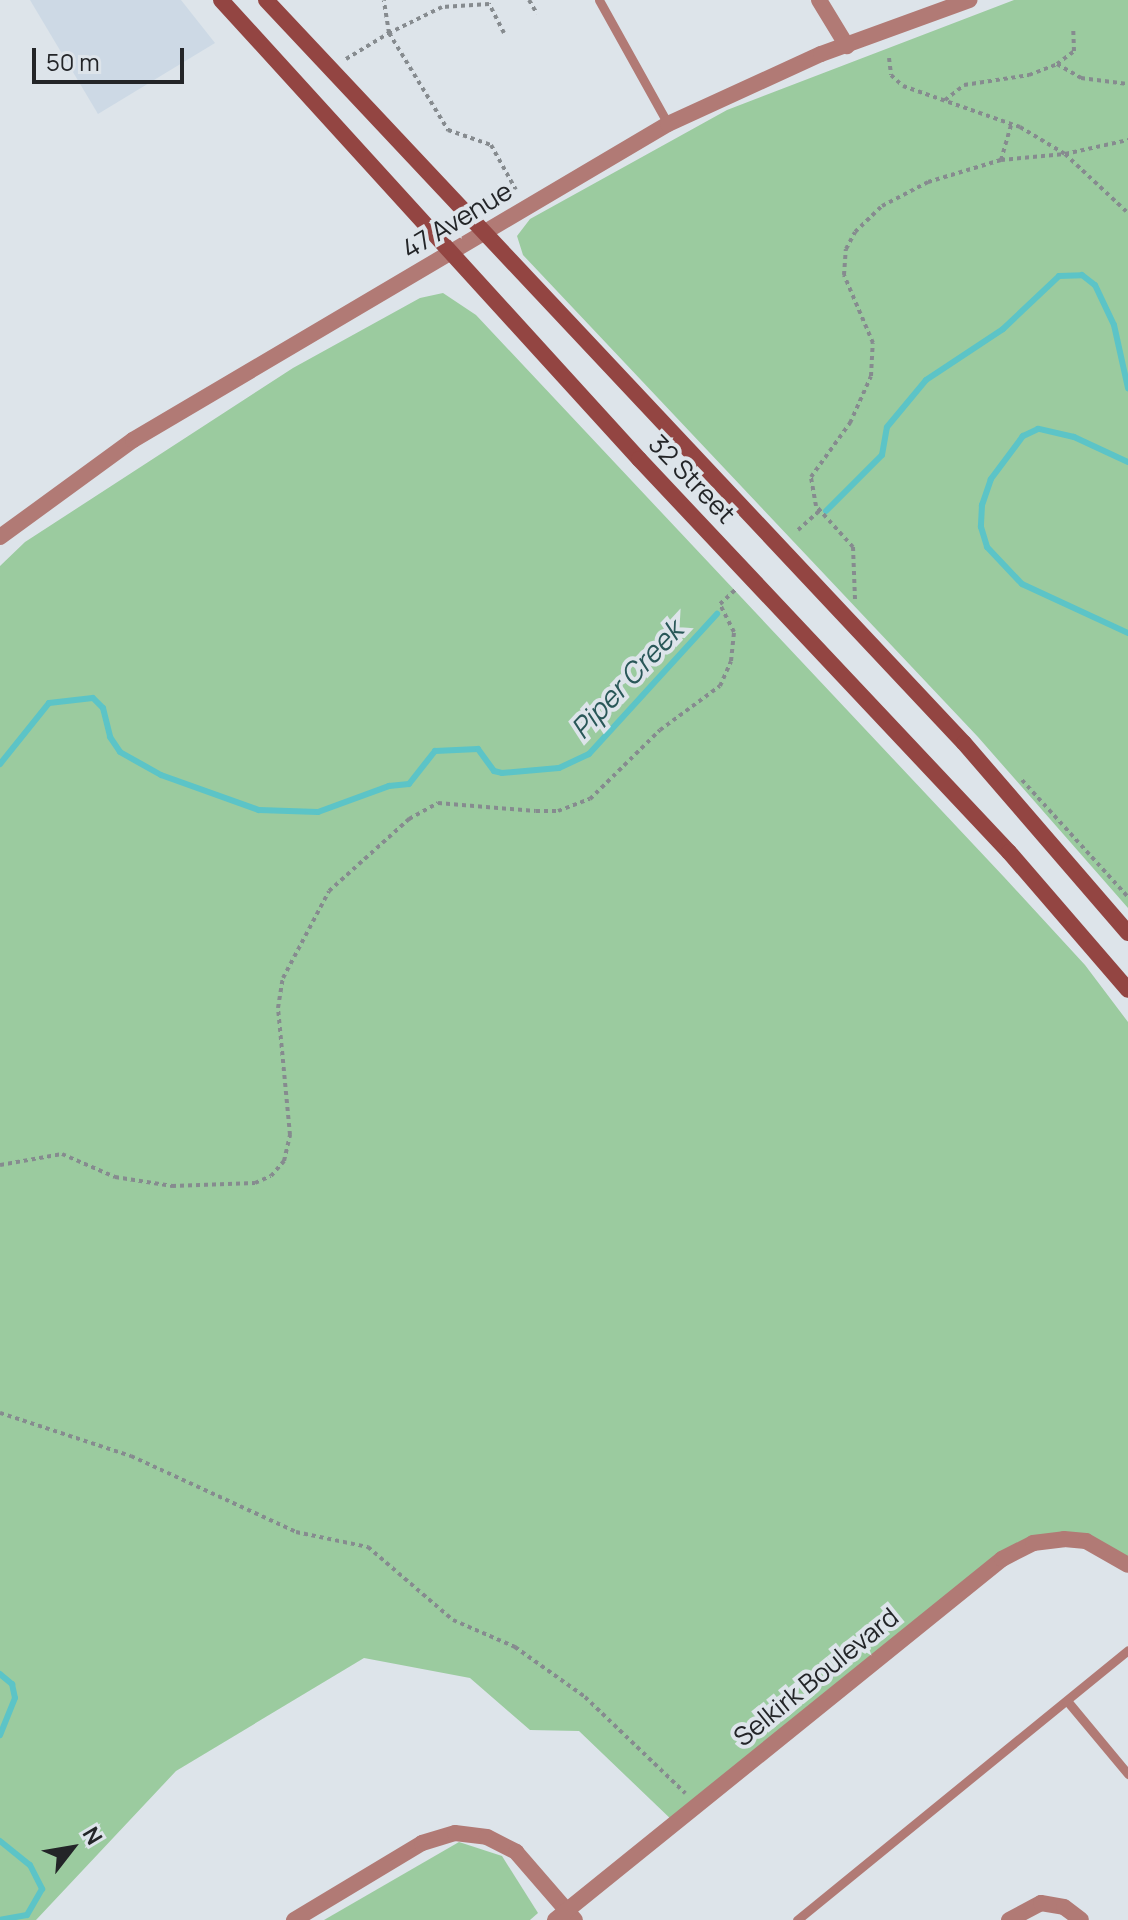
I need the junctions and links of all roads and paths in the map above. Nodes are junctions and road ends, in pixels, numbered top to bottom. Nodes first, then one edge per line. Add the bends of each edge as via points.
1 (221, 0) edge
2 (266, 0) edge
3 (384, 0) edge
4 (529, 0) edge
5 (599, 0) edge
6 (819, 0) edge
7 (969, 0) edge
8 (537, 14) dead end
9 (1073, 28) dead end
10 (389, 33) junction
11 (504, 33) dead end
12 (847, 46) junction
13 (889, 58) dead end
14 (344, 60) dead end
15 (1057, 64) junction
16 (1128, 84) edge
17 (945, 100) junction
18 (668, 124) junction
19 (1011, 124) junction
20 (1128, 140) edge
21 (1065, 154) junction
22 (1001, 160) junction
23 (516, 190) dead end
24 (1128, 213) edge
25 (482, 234) junction
26 (450, 253) junction
27 (820, 510) junction
28 (798, 530) dead end
29 (0, 537) edge
30 (741, 585) dead end
31 (855, 599) dead end
32 (1128, 933) edge
33 (1128, 990) edge
34 (0, 1165) edge
35 (0, 1413) edge
36 (1128, 1565) edge
37 (1128, 1650) edge
38 (1068, 1702) junction
39 (1128, 1774) edge
40 (696, 1806) junction
41 (566, 1917) edge
42 (294, 1920) edge
43 (797, 1920) edge
44 (1009, 1920) edge
45 (1081, 1920) edge

1 - 26 main road, 32 Street
2 - 25 main road, 32 Street
3 - 10 path
4 - 8 path
5 - 18 lane
6 - 12 street
7 - 12 street, 47 Avenue
9 - 15 path via 1074,51
10 - 11 path via 442,7 489,4
10 - 14 path
10 - 23 path via 448,130 491,145
12 - 18 street, 47 Avenue
13 - 17 path via 891,75 903,86
15 - 16 path via 1081,78
15 - 17 path via 1029,75 964,85
17 - 19 path
18 - 25 street, 47 Avenue
19 - 21 path
19 - 22 path
20 - 21 path
21 - 22 path
21 - 24 path
22 - 27 path via 899,196 867,217 846,249 844,275 870,332 874,355 850,423 811,477 812,498
25 - 26 street, 47 Avenue
25 - 32 main road, 32 Street via 964,743
26 - 29 street, 47 Avenue via 121,447
26 - 33 main road, 32 Street via 1019,862
27 - 28 path
27 - 31 path via 853,547
30 - 34 path via 720,604 734,632 731,661 720,686 660,730 599,792 558,811 438,803 409,819 329,891 283,978 278,1008 290,1135 284,1161 271,1176 255,1183 172,1186 115,1177 62,1154
35 - 40 path via 131,1456 296,1532 368,1547 453,1620 515,1647 585,1697 654,1758
36 - 40 street, Selkirk Boulevard via 1086,1541 1048,1540 1017,1550
37 - 38 lane
38 - 39 lane
38 - 43 lane
40 - 41 street, Selkirk Boulevard
41 - 42 street via 516,1852 487,1837 455,1833 422,1843
44 - 45 street via 1041,1903 1064,1907

